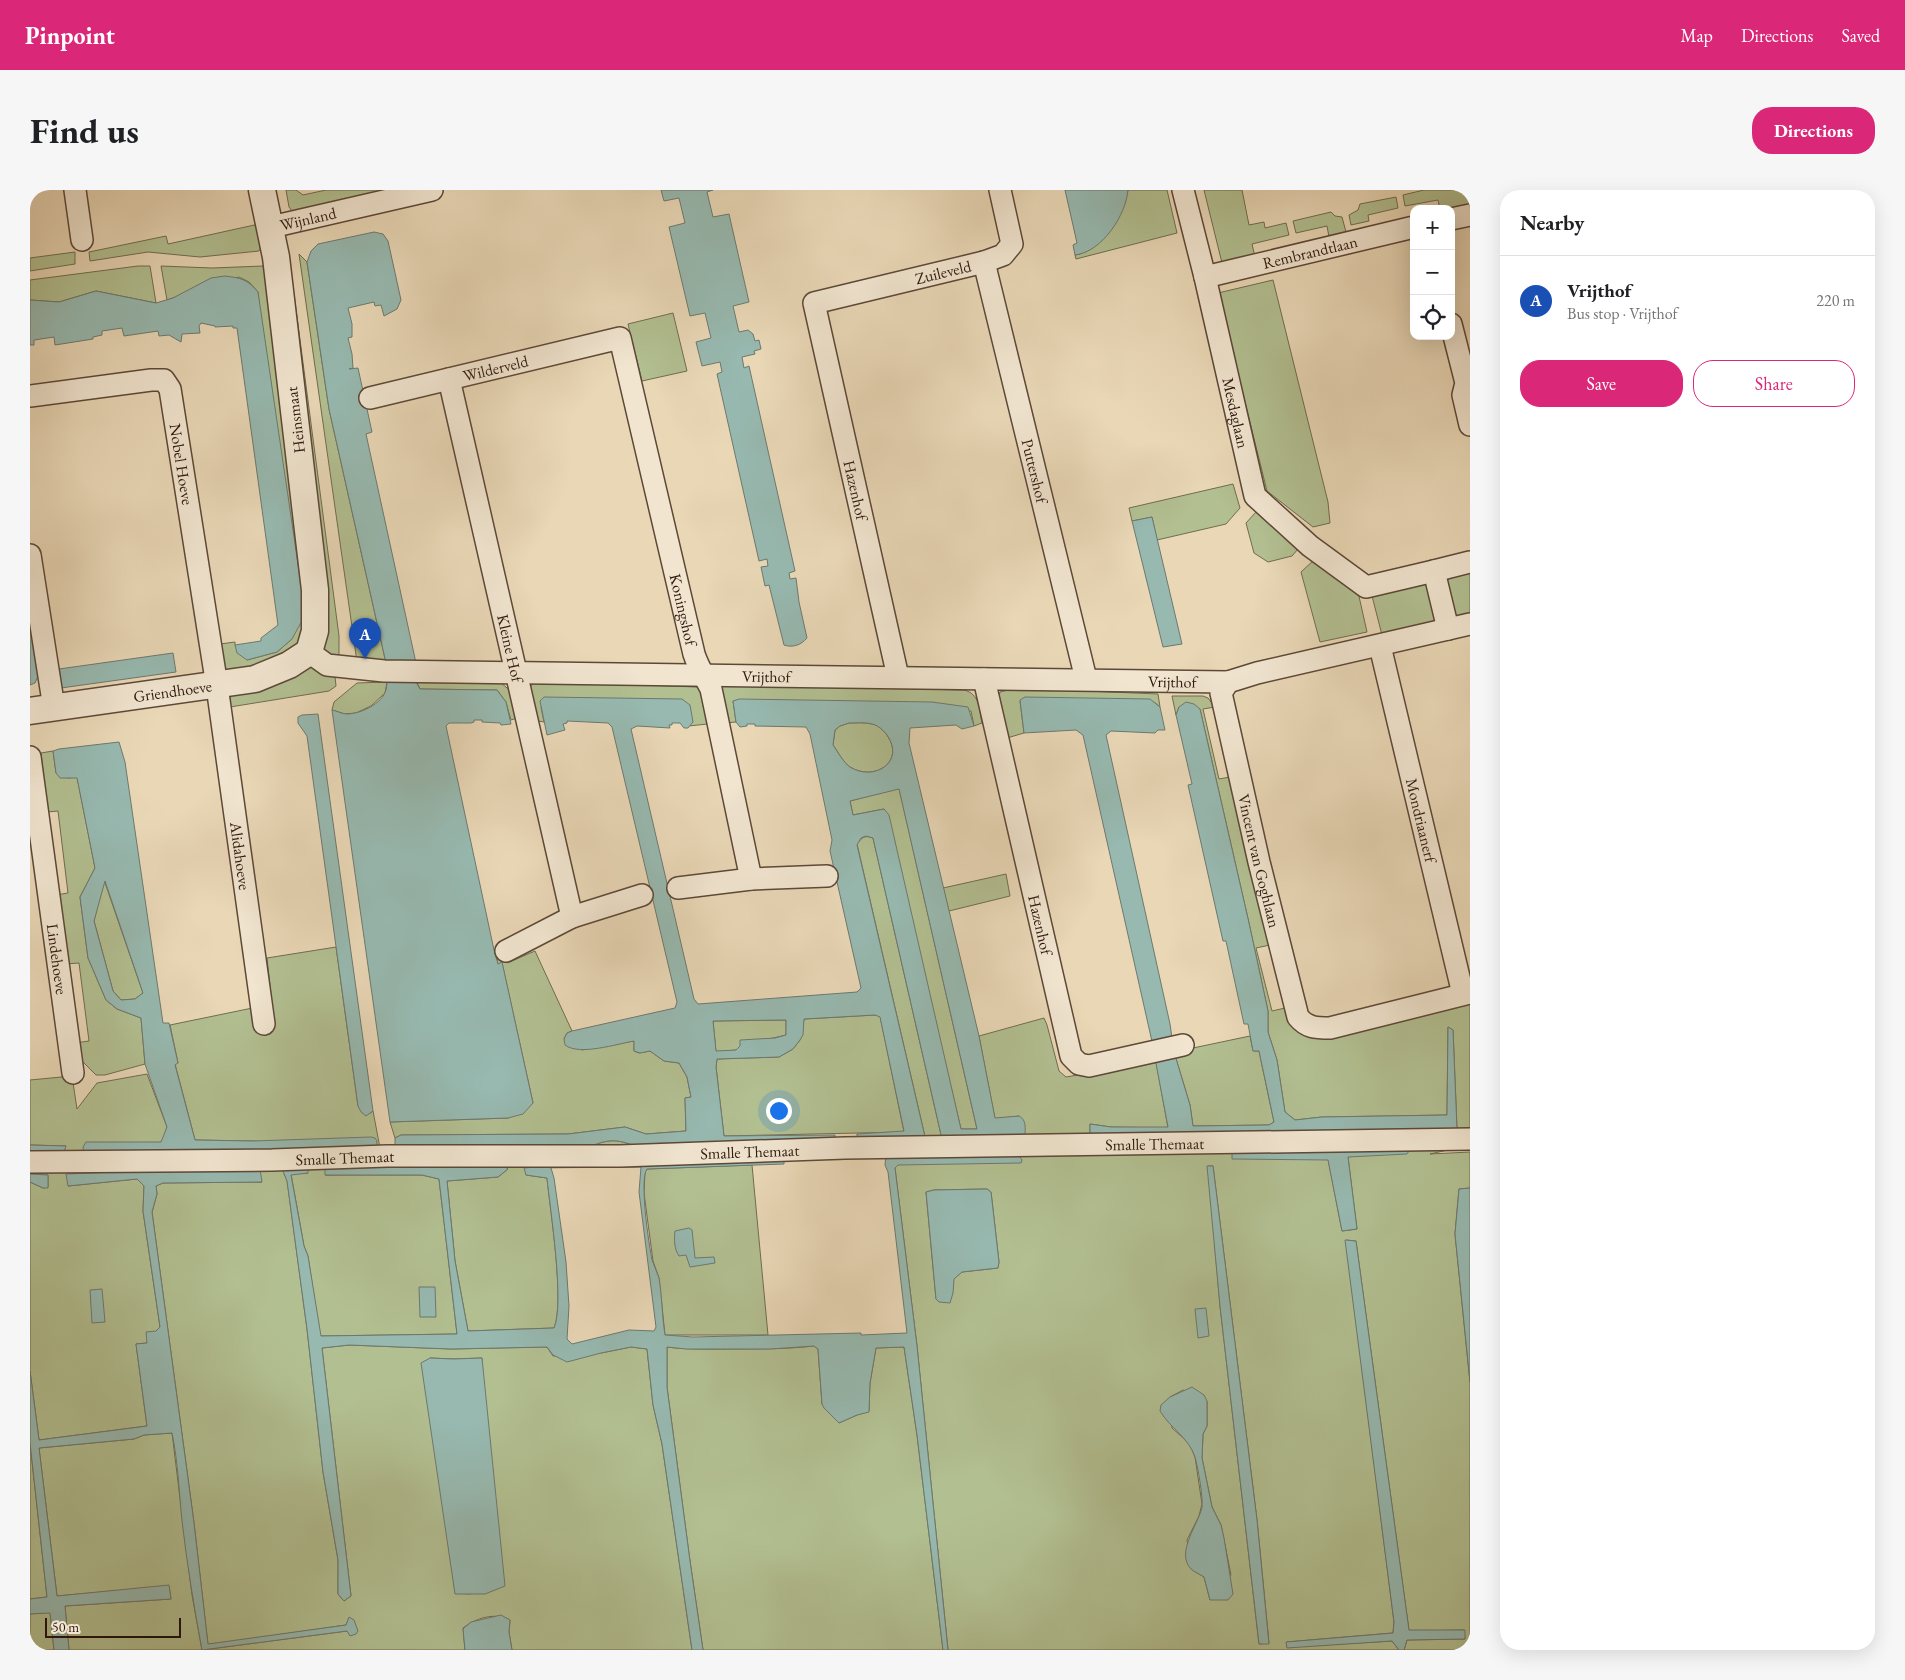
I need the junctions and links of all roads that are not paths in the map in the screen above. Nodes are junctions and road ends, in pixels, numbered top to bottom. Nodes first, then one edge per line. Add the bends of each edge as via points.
1 (75, 190) edge
2 (262, 190) edge
3 (432, 190) edge
4 (1000, 190) edge
5 (1183, 190) edge
6 (1470, 215) edge
7 (1455, 218) edge
8 (271, 227) junction
9 (1410, 228) edge
10 (82, 240) dead end
11 (984, 262) junction
12 (1205, 277) junction
13 (814, 303) joint
14 (620, 338) joint
15 (1455, 340) edge
16 (448, 379) junction
17 (30, 396) edge
18 (370, 398) dead end
19 (1470, 426) edge
20 (30, 555) edge
21 (1470, 562) edge
22 (1434, 571) junction
23 (1470, 624) edge
24 (1448, 629) junction
25 (1380, 646) junction
26 (309, 652) junction
27 (516, 673) junction
28 (705, 676) junction
29 (898, 676) junction
30 (984, 679) junction
31 (1086, 679) junction
32 (1228, 682) junction
33 (217, 686) junction
34 (42, 709) edge
35 (30, 757) edge
36 (827, 876) dead end
37 (752, 879) junction
38 (678, 888) dead end
39 (642, 895) dead end
40 (572, 917) junction
41 (506, 951) dead end
42 (1466, 994) edge
43 (264, 1024) dead end
44 (1183, 1045) dead end
45 (73, 1073) dead end
46 (1470, 1140) edge
47 (30, 1162) edge

1 - 10 street
2 - 8 street, Heinsmaat
3 - 8 street, Wijnland
4 - 11 street, Zuileveld via 1012,244 1004,255
5 - 12 street, Mesdaglaan
6 - 7 street
8 - 26 street, Heinsmaat via 315,590 315,631
9 - 12 street, Rembrandtlaan
11 - 13 street, Zuileveld
11 - 31 street, Puttershof
12 - 22 street, Mesdaglaan via 1255,496 1310,546 1366,587
13 - 29 street, Hazenhof
14 - 16 street, Wilderveld
14 - 28 street, Koningshof via 694,654 698,668
15 - 19 street via 1466,383 1462,395
16 - 18 street, Wilderveld
16 - 27 street, Kleine Hof
17 - 33 street, Nobel Hoeve via 150,380 164,380 170,389
20 - 34 street
21 - 22 street
22 - 24 street
23 - 24 street
24 - 25 street
25 - 32 street
25 - 42 street, Mondriaanerf
26 - 27 street, Vrijthof via 327,665 384,671
26 - 33 street, Griendhoeve via 289,665 255,679
27 - 28 street, Vrijthof
27 - 40 street, Kleine Hof
28 - 29 street, Vrijthof
28 - 37 street, Koningshof via 711,689
29 - 30 street, Vrijthof
30 - 31 street, Vrijthof
30 - 44 street, Hazenhof via 1071,1056 1079,1064 1089,1066
31 - 32 street, Vrijthof
32 - 42 street, Vincent van Goghlaan via 1221,693 1298,1017 1313,1028 1330,1028
33 - 34 street, Griendhoeve
33 - 43 street, Alidahoeve
35 - 45 street, Lindehoeve
36 - 37 street
37 - 38 street
39 - 40 street
40 - 41 street
46 - 47 street, Smalle Themaat via 845,1148 620,1156

